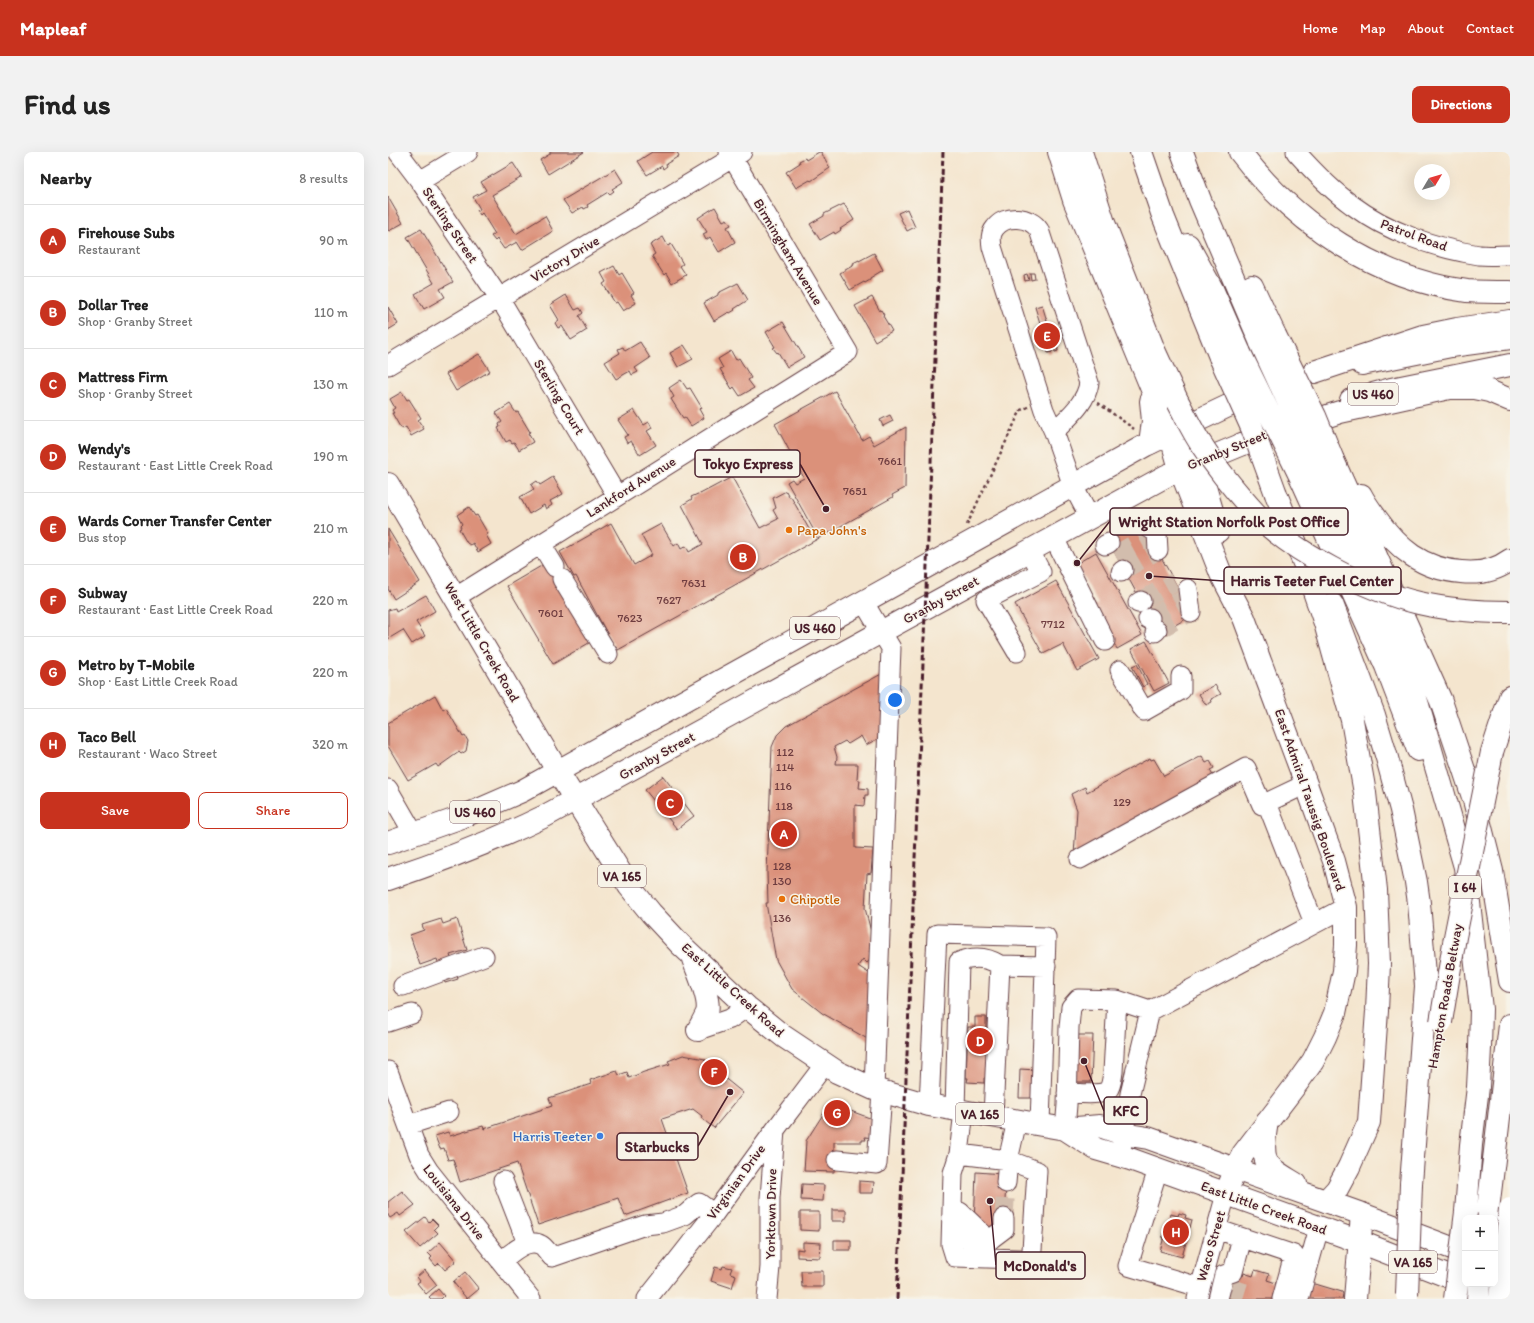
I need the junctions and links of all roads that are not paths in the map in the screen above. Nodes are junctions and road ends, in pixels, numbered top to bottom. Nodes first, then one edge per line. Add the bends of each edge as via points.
1 (398, 152) edge
2 (468, 152) edge
3 (1059, 152) edge
4 (1080, 152) edge
5 (1182, 152) edge
6 (1192, 152) edge
7 (1240, 152) edge
8 (1296, 152) edge
9 (735, 154) edge
10 (1145, 162) edge
11 (420, 181) junction
12 (1510, 255) edge
13 (1510, 292) edge
14 (500, 299) junction
15 (1510, 321) edge
16 (1510, 338) edge
17 (1268, 339) junction
18 (848, 352) joint
19 (1230, 355) junction
20 (388, 365) edge
21 (1510, 365) edge
22 (1314, 372) junction
23 (1150, 384) junction
24 (1510, 400) edge
25 (1175, 430) junction
26 (1054, 432) junction
27 (1247, 436) junction
28 (1150, 443) junction
29 (1188, 466) junction
30 (1309, 473) junction
31 (388, 484) edge
32 (1073, 486) junction
33 (617, 496) junction
34 (1090, 518) junction
35 (1054, 538) junction
36 (541, 544) junction
37 (1030, 551) junction
38 (1510, 560) edge
39 (456, 597) junction
40 (863, 601) junction
41 (1510, 612) edge
42 (886, 640) junction
43 (1105, 641) dead end
44 (1017, 652) dead end
45 (608, 654) dead end
46 (1120, 670) dead end
47 (1180, 676) dead end
48 (1510, 696) edge
49 (558, 772) junction
50 (1306, 784) junction
51 (388, 788) edge
52 (575, 800) junction
53 (1267, 803) junction
54 (414, 834) junction
55 (388, 843) edge
56 (1080, 859) dead end
57 (388, 879) edge
58 (1346, 907) junction
59 (1314, 924) junction
60 (691, 954) junction
61 (484, 961) dead end
62 (1000, 965) junction
63 (1046, 966) junction
64 (1510, 981) edge
65 (404, 990) dead end
66 (747, 1007) junction
67 (1116, 1007) junction
68 (1150, 1011) junction
69 (412, 1014) dead end
70 (388, 1022) edge
71 (1510, 1025) edge
72 (698, 1030) joint
73 (825, 1064) junction
74 (388, 1071) edge
75 (878, 1091) junction
76 (1067, 1093) junction
77 (929, 1105) junction
78 (960, 1110) junction
79 (449, 1112) dead end
80 (992, 1116) junction
81 (1016, 1121) junction
82 (1267, 1122) junction
83 (408, 1125) junction
84 (1040, 1125) junction
85 (1065, 1129) junction
86 (775, 1130) junction
87 (1123, 1134) junction
88 (959, 1154) junction
89 (1120, 1156) junction
90 (837, 1160) dead end
91 (1008, 1160) junction
92 (1158, 1170) junction
93 (1235, 1170) junction
94 (503, 1181) dead end
95 (1006, 1183) tunnel mouth
96 (1416, 1187) junction
97 (952, 1193) junction
98 (1226, 1194) junction
99 (1326, 1201) junction
100 (1510, 1208) edge
101 (714, 1214) junction
102 (1362, 1214) junction
103 (1487, 1215) edge
104 (1004, 1218) tunnel mouth
105 (1319, 1228) junction
106 (1216, 1229) junction
107 (1242, 1238) junction
108 (1360, 1242) junction
109 (527, 1243) junction
110 (1462, 1252) edge
111 (501, 1261) junction
112 (1498, 1266) edge
113 (1510, 1271) edge
114 (1462, 1282) edge
115 (1475, 1287) edge
116 (1479, 1287) edge
117 (1227, 1288) tunnel mouth
118 (1198, 1293) edge
119 (1406, 1297) edge
120 (530, 1299) edge
121 (647, 1299) edge
122 (767, 1299) edge
123 (1282, 1299) edge
124 (1299, 1299) edge
125 (1355, 1299) edge
126 (1455, 1299) edge
127 (1478, 1299) edge
128 (1500, 1299) edge
129 (1505, 1299) edge

1 - 11 street, Sterling Street
2 - 11 street
3 - 23 main road, East Admiral Taussig Boulevard via 1074,200
4 - 41 main road, bridge via 1104,223 1154,350 1178,402 1203,447 1252,509 1278,534 1350,578 1419,603 1475,611
5 - 17 main road via 1200,200
6 - 17 main road
7 - 13 main road via 1267,184 1312,226 1356,254 1410,277 1435,284 1468,291
8 - 12 street, Patrol Road via 1338,194 1370,218 1391,229 1450,249 1481,255
9 - 14 street, Victory Drive
9 - 18 street, Birmingham Avenue
10 - 19 main road via 1212,289
11 - 14 street, Sterling Street
14 - 20 street, Victory Drive
14 - 33 street, Sterling Court
15 - 22 main road via 1423,336
16 - 22 main road, US 460 via 1451,346
17 - 30 main road, bridge
17 - 30 main road, bridge via 1315,416
18 - 33 street, Lankford Avenue
19 - 27 main road, bridge
19 - 30 main road, bridge
21 - 27 main road, Granby Street / US 460 via 1391,389
22 - 25 main road, US 460
23 - 25 main road, East Admiral Taussig Boulevard
23 - 28 main road via 1153,421
24 - 27 main road via 1475,388 1449,388
25 - 28 main road, US 460
25 - 29 main road, East Admiral Taussig Boulevard
26 - 26 street via 1044,410 992,247 991,236 995,228 1004,221 1014,218 1030,221 1039,230 1089,383 1084,400
26 - 32 street
27 - 29 main road, Granby Street / US 460
27 - 30 main road, bridge
28 - 32 main road, US 460
29 - 34 main road, Granby Street / US 460
29 - 50 main road, East Admiral Taussig Boulevard via 1203,480 1219,533 1237,578 1244,618
30 - 38 main road via 1366,504 1392,539 1409,555 1425,564 1475,573 1490,570
30 - 64 main road via 1443,709 1474,800 1492,871
30 - 96 main road via 1350,649 1374,715 1401,810 1416,882 1426,986
30 - 99 main road via 1304,563 1327,630 1352,720 1365,793 1376,890 1378,964 1369,1122 1349,1167
30 - 126 main road, bridge via 1465,867 1481,1009 1478,1079
31 - 39 main road, West Little Creek Road / VA 165
32 - 34 street
32 - 40 main road, US 460
33 - 36 street, Lankford Avenue
34 - 35 main road, Granby Street / US 460
35 - 37 main road, Granby Street / US 460
35 - 43 street
36 - 39 street, Lankford Avenue
36 - 45 street
37 - 42 main road, Granby Street / US 460
37 - 44 street via 1041,572 986,600
39 - 49 main road, West Little Creek Road / VA 165
40 - 42 street
40 - 49 main road, US 460
42 - 52 main road, Granby Street / US 460
42 - 75 street
46 - 47 street via 1144,711 1181,690
48 - 96 main road, Hampton Roads Beltway / I 64, bridge via 1492,752 1464,890 1434,1059
49 - 52 main road, West Little Creek Road / VA 165
49 - 54 main road, US 460 via 507,798
50 - 53 street
50 - 58 main road, East Admiral Taussig Boulevard via 1334,861
51 - 54 street
52 - 57 main road, Granby Street / US 460 via 503,836
52 - 60 main road, East Little Creek Road / VA 165 via 629,886
53 - 56 street via 1262,805 1246,768
53 - 59 street
54 - 55 main road, US 460
58 - 59 street
58 - 82 main road, East Admiral Taussig Boulevard via 1344,972 1335,1013 1313,1061
59 - 68 street
60 - 66 main road, East Little Creek Road / VA 165
60 - 72 main road via 707,1000 707,1013
61 - 65 street
62 - 63 street
62 - 78 street via 990,959 968,958 960,962
62 - 80 street
63 - 77 street via 1046,937 937,934
63 - 84 street
66 - 72 street via 730,1019
66 - 73 main road, East Little Creek Road / VA 165 via 783,1036
67 - 68 street
67 - 76 street via 1113,1072 1108,1089 1103,1093
67 - 76 street via 1078,999 1072,1007
68 - 87 street
69 - 70 street
71 - 103 main road
73 - 75 main road, East Little Creek Road / VA 165
73 - 86 street, Virginian Drive
74 - 83 street, Louisiana Drive
75 - 77 main road, East Little Creek Road / VA 165
75 - 90 street via 876,1164
76 - 85 street
77 - 78 main road, East Little Creek Road / VA 165
78 - 80 main road, East Little Creek Road / VA 165
78 - 88 street
79 - 83 street
80 - 81 main road, East Little Creek Road / VA 165
81 - 84 main road, East Little Creek Road / VA 165
81 - 91 street
82 - 93 main road, East Admiral Taussig Boulevard via 1243,1154
82 - 99 main road via 1264,1138 1266,1160 1280,1175
83 - 111 street, Louisiana Drive via 419,1154 429,1171
84 - 85 main road, East Little Creek Road / VA 165
85 - 87 main road, East Little Creek Road / VA 165 via 1100,1126
85 - 89 main road, East Little Creek Road / VA 165 via 1096,1149
86 - 101 street, Virginian Drive
86 - 122 street, Yorktown Drive
87 - 89 street
87 - 93 main road, East Little Creek Road / VA 165 via 1148,1138
88 - 91 street
88 - 97 street via 953,1173
89 - 92 main road, East Little Creek Road / VA 165
91 - 95 street
91 - 97 street via 1037,1171 1031,1266 1020,1259 955,1257 951,1244
92 - 98 main road, East Little Creek Road / VA 165
92 - 118 street via 1128,1266
93 - 98 main road, East Admiral Taussig Boulevard
93 - 99 main road, East Little Creek Road / VA 165
94 - 109 street
96 - 119 main road, bridge
97 - 104 street via 960,1201 960,1212 986,1237 992,1238 1004,1229
98 - 105 main road, East Little Creek Road / VA 165
98 - 106 street, Waco Street
99 - 102 main road, East Little Creek Road / VA 165
100 - 128 main road, bridge
101 - 109 street via 699,1203 685,1215 663,1223 645,1225 552,1257 541,1244
101 - 121 street, Virginian Drive
102 - 108 main road
102 - 110 main road, East Little Creek Road / VA 165
105 - 108 main road, East Little Creek Road / VA 165
105 - 124 street
106 - 107 street
106 - 118 street, Waco Street
107 - 117 street
107 - 123 street via 1294,1255
108 - 114 main road, East Little Creek Road / VA 165
108 - 125 main road
109 - 111 street
111 - 120 street, Louisiana Drive
112 - 113 main road
115 - 129 main road
116 - 127 main road, bridge

